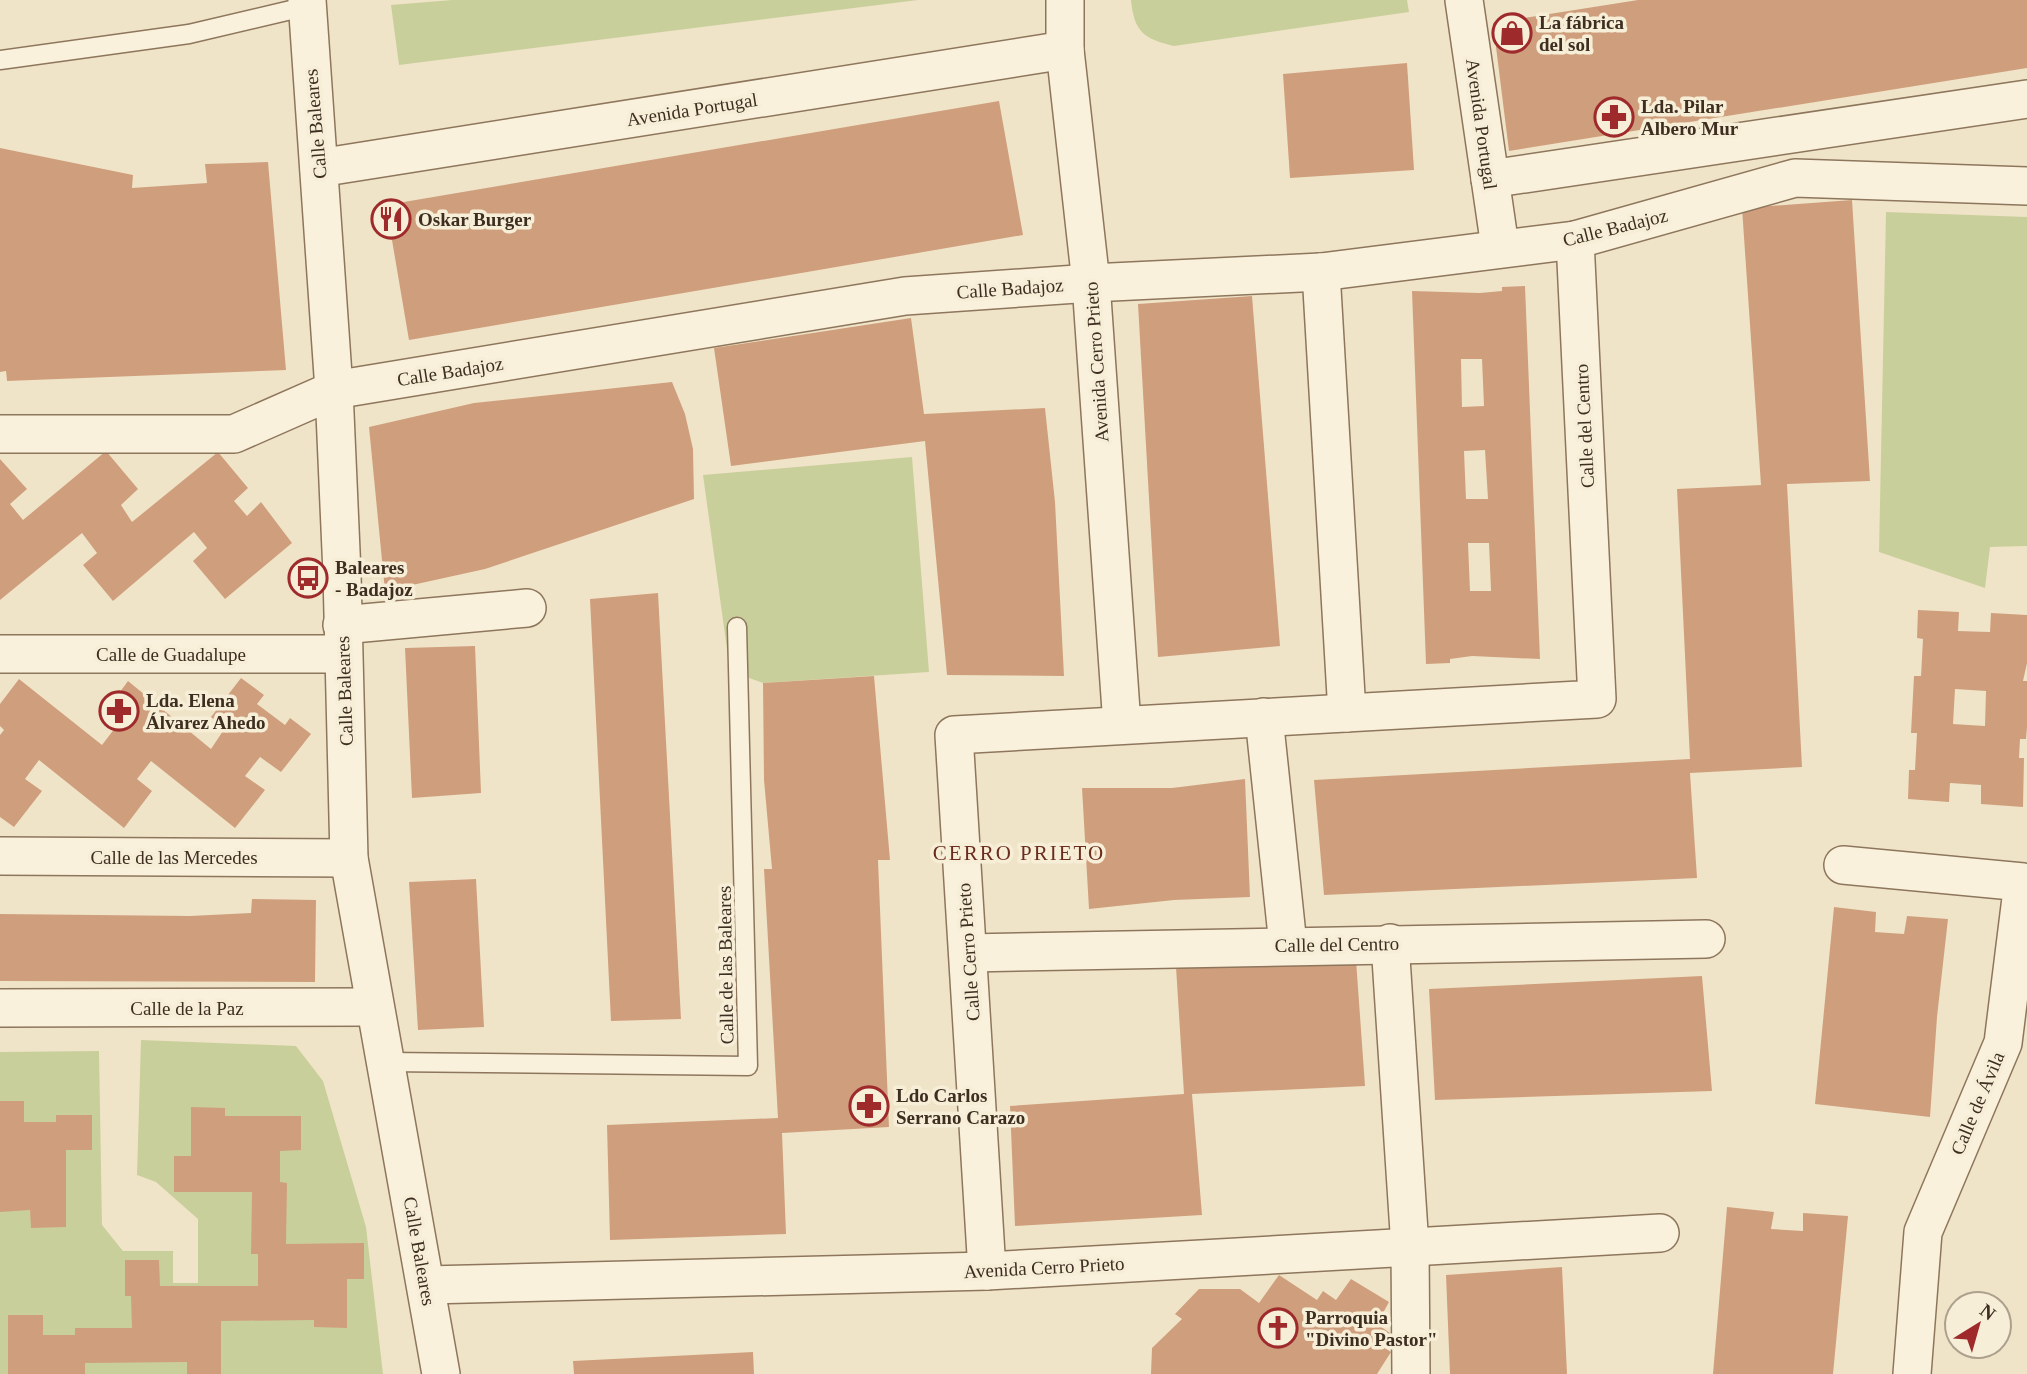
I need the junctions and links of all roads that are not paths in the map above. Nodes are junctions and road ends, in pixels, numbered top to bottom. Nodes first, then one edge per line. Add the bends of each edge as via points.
1 (1065, 0) edge
2 (1464, 0) edge
3 (307, 3) edge
4 (1065, 50) junction
5 (0, 60) edge
6 (2027, 99) edge
7 (319, 168) junction
8 (1490, 179) junction
9 (2027, 186) edge
10 (1574, 240) junction
11 (1500, 247) junction
12 (1321, 272) junction
13 (1091, 283) junction
14 (334, 390) junction
15 (0, 434) edge
16 (527, 608) dead end
17 (737, 627) dead end
18 (342, 640) junction
19 (0, 654) edge
20 (1347, 713) junction
21 (1264, 717) junction
22 (1122, 724) junction
23 (0, 856) edge
24 (349, 858) junction
25 (1843, 865) dead end
26 (1706, 939) dead end
27 (1390, 943) junction
28 (1288, 944) junction
29 (968, 953) junction
30 (375, 1007) junction
31 (0, 1008) edge
32 (386, 1062) junction
33 (1660, 1233) dead end
34 (1410, 1247) junction
35 (987, 1271) junction
36 (427, 1285) junction
37 (441, 1374) edge
38 (1411, 1374) edge
39 (1912, 1374) edge

1 - 4 street, Avenida Cerro Prieto
2 - 8 street, Avenida Portugal
3 - 5 lane via 189,34
3 - 7 street, Calle Baleares
4 - 7 street, Avenida Portugal
4 - 13 street, Avenida Cerro Prieto
6 - 8 street
7 - 14 street, Calle Baleares
8 - 11 street, Avenida Portugal
9 - 10 street, Calle Badajoz via 1795,178
10 - 11 street, Calle Badajoz
10 - 20 street, Calle del Centro via 1597,699
11 - 12 street, Calle Badajoz
12 - 13 street, Calle Badajoz
12 - 20 street
13 - 14 street, Calle Badajoz via 905,296
13 - 22 street, Avenida Cerro Prieto
14 - 15 street, Calle Badajoz via 234,434
14 - 18 street, Calle Baleares
16 - 18 street, Calle de Guadalupe
17 - 32 lane, Calle de las Baleares via 748,1066
18 - 19 street, Calle de Guadalupe
18 - 24 street, Calle Baleares
20 - 21 street, Calle Cerro Prieto
21 - 22 street, Calle Cerro Prieto
21 - 28 street
22 - 29 street, Calle Cerro Prieto via 954,735
23 - 24 street, Calle de las Mercedes
24 - 30 street, Calle Baleares
25 - 39 street, Calle de Ávila via 2023,882 2003,1043 1923,1232
26 - 27 street, Calle del Centro
27 - 28 street, Calle del Centro
27 - 34 street
28 - 29 street, Calle del Centro
29 - 35 street, Calle Cerro Prieto
30 - 31 street, Calle de la Paz
30 - 32 street, Calle Baleares
32 - 36 street, Calle Baleares
33 - 34 street, Avenida Cerro Prieto
34 - 35 street, Avenida Cerro Prieto
34 - 38 street
35 - 36 street, Avenida Cerro Prieto
36 - 37 street, Calle Baleares

